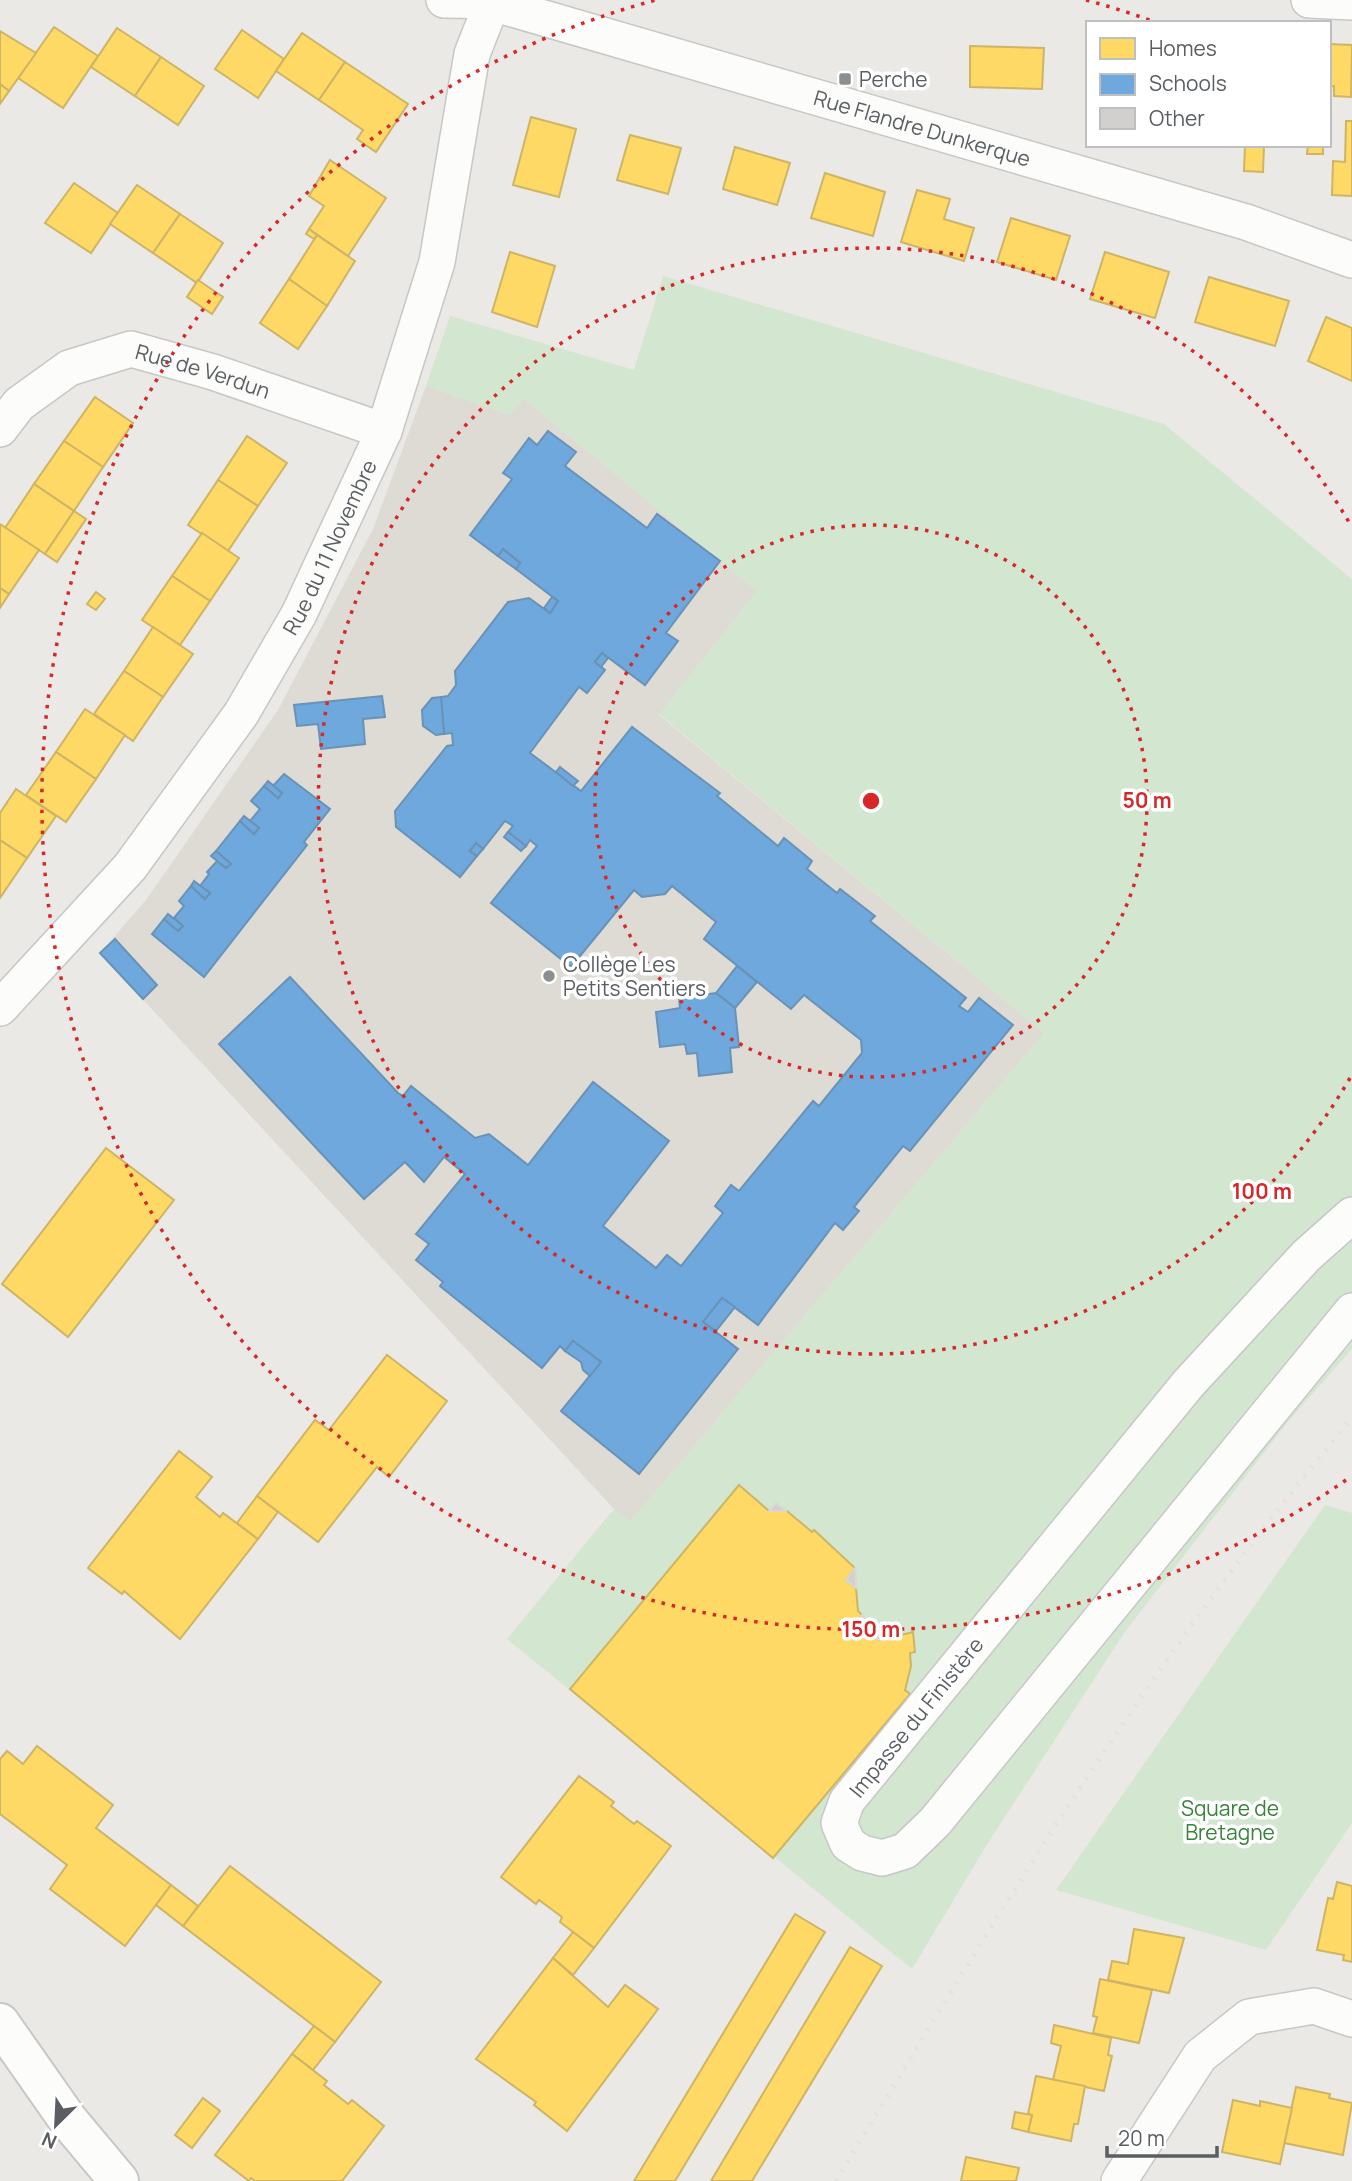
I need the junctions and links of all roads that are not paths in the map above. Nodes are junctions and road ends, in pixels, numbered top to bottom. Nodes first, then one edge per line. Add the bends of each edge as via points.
1 (444, 0) edge
2 (537, 0) edge
3 (1308, 0) edge
4 (1352, 2) edge
5 (492, 3) junction
6 (1352, 260) edge
7 (0, 429) edge
8 (384, 430) junction
9 (0, 1007) edge
10 (1352, 1215) edge
11 (1352, 1311) edge
12 (1352, 2019) edge
13 (0, 2023) edge
14 (119, 2181) edge
15 (1119, 2181) edge

1 - 5 street
2 - 5 street
3 - 4 street
5 - 6 street, Rue Flandre Dunkerque via 1233,218
5 - 8 street, Rue du 11 Novembre via 472,54 437,262
7 - 8 street, Rue de Verdun via 19,404 69,368 131,349
8 - 9 street, Rue du 11 Novembre via 299,614 241,714 130,867
10 - 11 street, Impasse du Finistère via 1306,1256 1188,1384 847,1801 839,1823 848,1844 882,1858 905,1851 935,1822
12 - 15 street via 1314,2006 1249,2017 1200,2056
13 - 14 street via 68,2120

